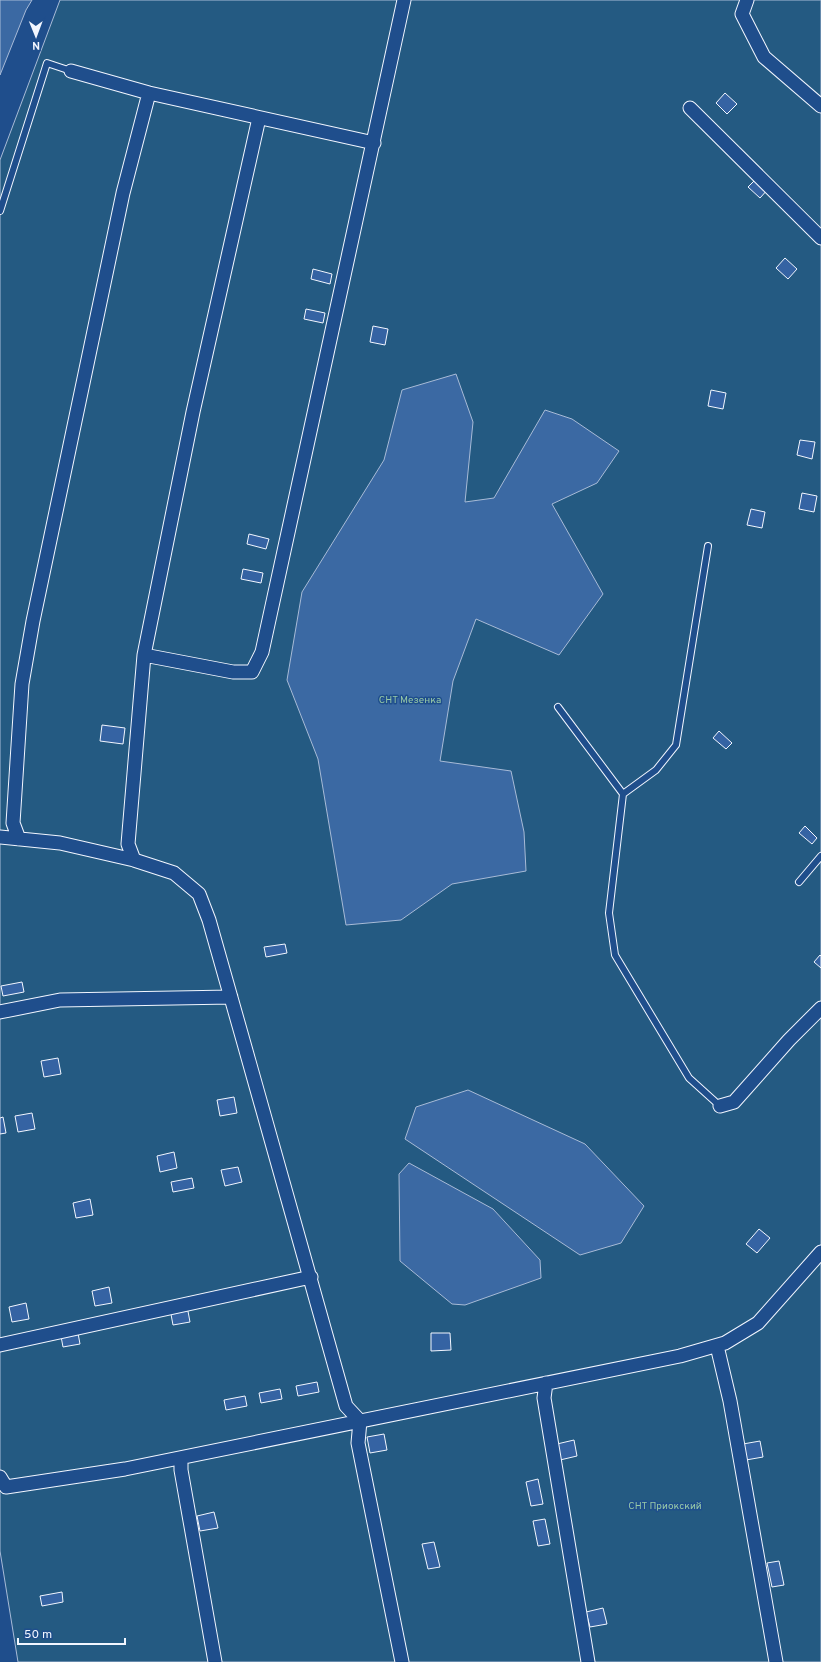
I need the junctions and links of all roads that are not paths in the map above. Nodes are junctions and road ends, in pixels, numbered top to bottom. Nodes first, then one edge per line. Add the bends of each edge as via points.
1 (404, 0) edge
2 (747, 0) edge
3 (71, 70) joint
4 (149, 93) junction
5 (821, 106) edge
6 (690, 108) dead end
7 (259, 118) junction
8 (374, 143) junction
9 (0, 211) edge
10 (821, 238) edge
11 (708, 546) dead end
12 (144, 655) junction
13 (558, 707) dead end
14 (623, 794) junction
15 (0, 837) edge
16 (19, 839) junction
17 (821, 856) edge
18 (134, 860) junction
19 (799, 882) dead end
20 (231, 997) junction
21 (821, 1008) edge
22 (0, 1012) edge
23 (720, 1106) joint
24 (821, 1252) edge
25 (311, 1277) junction
26 (0, 1345) edge
27 (716, 1346) junction
28 (546, 1383) junction
29 (360, 1421) junction
30 (181, 1458) junction
31 (0, 1477) edge
32 (215, 1662) edge
33 (402, 1662) edge
34 (588, 1662) edge
35 (776, 1662) edge

1 - 8 street
2 - 5 street via 742,14 764,56
3 - 4 street
3 - 9 lane via 47,63
4 - 7 street
4 - 16 street via 122,200 32,621 22,684 13,824
6 - 10 street
7 - 8 street
7 - 12 street via 193,412
8 - 12 street via 262,652 252,672 233,672
11 - 14 lane via 676,745 656,770
12 - 18 street via 128,844
13 - 14 lane
14 - 23 lane via 609,913 615,955 688,1078
15 - 16 street
16 - 18 street via 60,843
17 - 19 lane
18 - 20 street via 174,873 199,894
20 - 22 street via 60,1000
20 - 25 street
21 - 23 street via 734,1102
24 - 27 street via 758,1324
25 - 26 street
25 - 29 street via 346,1406
27 - 28 street via 680,1356
27 - 35 street via 730,1401
28 - 29 street
28 - 34 street via 544,1398
29 - 30 street
29 - 33 street via 358,1443
30 - 31 street via 6,1487
30 - 32 street via 180,1470

